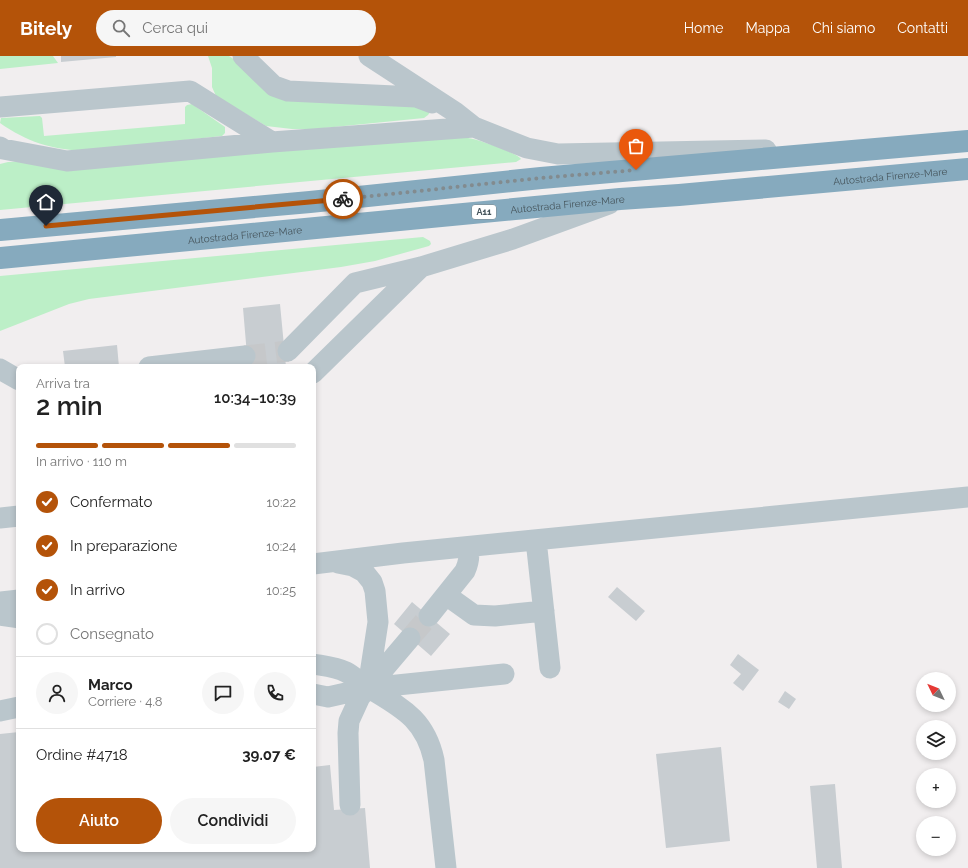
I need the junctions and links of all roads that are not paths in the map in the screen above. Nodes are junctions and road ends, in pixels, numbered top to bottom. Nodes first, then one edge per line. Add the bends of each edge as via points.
1 (243, 56) edge
2 (369, 56) edge
3 (0, 107) edge
4 (455, 112) junction
5 (474, 127) junction
6 (272, 142) junction
7 (968, 142) edge
8 (0, 147) edge
9 (875, 150) junction
10 (968, 169) edge
11 (620, 199) junction
12 (0, 230) edge
13 (0, 258) edge
14 (421, 267) junction
15 (288, 351) tunnel mouth
16 (245, 356) tunnel mouth
17 (175, 364) edge
18 (0, 369) edge
19 (316, 370) edge
20 (16, 379) edge
21 (16, 381) edge
22 (0, 384) edge
23 (968, 497) edge
24 (16, 516) edge
25 (0, 518) edge
26 (536, 540) junction
27 (468, 547) junction
28 (320, 563) edge
29 (446, 595) junction
30 (16, 600) edge
31 (0, 602) edge
32 (544, 611) junction
33 (0, 615) edge
34 (429, 616) tunnel mouth
35 (16, 618) edge
36 (410, 638) tunnel mouth
37 (316, 665) edge
38 (550, 668) dead end
39 (504, 674) dead end
40 (368, 688) junction
41 (316, 695) edge
42 (16, 708) edge
43 (0, 711) edge
44 (350, 805) dead end
45 (446, 868) edge

1 - 4 lane via 274,86 288,91 416,98
2 - 4 lane
3 - 6 lane via 190,91
4 - 5 lane
5 - 6 lane
5 - 9 lane via 528,148 558,154
6 - 8 lane via 67,161
7 - 9 highway
9 - 12 highway via 541,178
10 - 11 highway, Autostrada Firenze-Mare / A11
11 - 13 highway, Autostrada Firenze-Mare / A11
11 - 14 lane via 513,239
14 - 15 lane via 355,283
14 - 19 lane
16 - 17 lane
18 - 20 lane
21 - 22 lane
23 - 26 lane
24 - 25 lane
26 - 27 lane
26 - 32 lane
27 - 28 lane
27 - 29 lane via 469,563
28 - 40 lane via 353,566 364,572 372,582 378,622
29 - 32 lane via 474,615 495,616
29 - 34 lane
30 - 31 lane
32 - 38 lane
33 - 35 lane
36 - 40 lane
37 - 40 lane via 346,672
39 - 40 lane
40 - 41 lane via 328,697
40 - 44 lane via 360,697 349,721
40 - 45 lane via 404,709 414,718 432,749
42 - 43 lane

